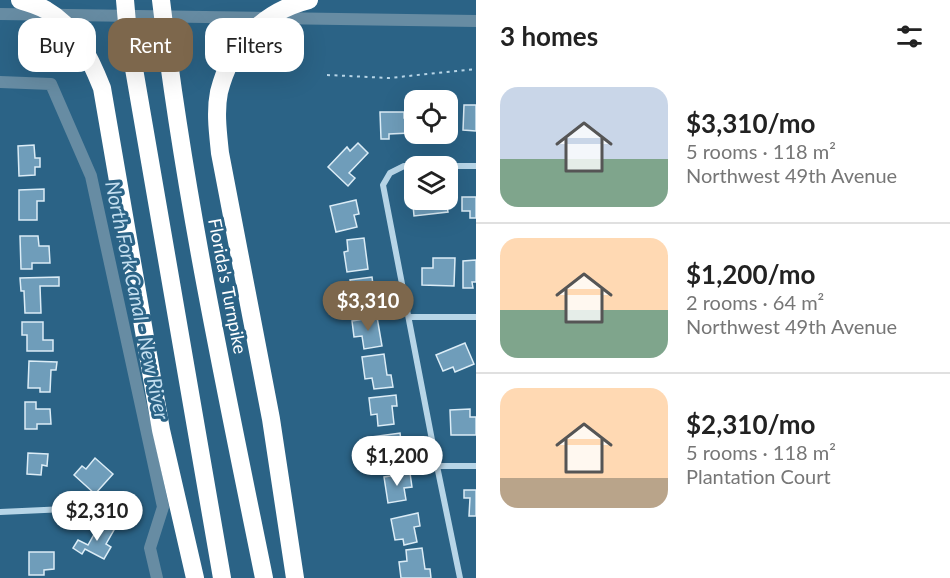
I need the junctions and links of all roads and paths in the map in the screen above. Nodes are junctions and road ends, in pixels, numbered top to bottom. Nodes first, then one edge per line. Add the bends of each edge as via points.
1 (20, 0) edge
2 (125, 0) edge
3 (161, 0) edge
4 (309, 0) edge
5 (476, 69) edge
6 (327, 75) dead end
7 (476, 166) edge
8 (409, 317) junction
9 (476, 317) edge
10 (437, 466) junction
11 (476, 466) edge
12 (66, 509) dead end
13 (0, 512) edge
14 (195, 578) edge
15 (222, 578) edge
16 (264, 578) edge
17 (296, 578) edge
18 (460, 578) edge

1 - 14 highway via 46,10 68,28 88,54 102,88 161,430
2 - 15 highway
3 - 16 highway, Florida's Turnpike via 207,296
4 - 17 highway via 289,5 263,20 246,38 219,93 217,118
5 - 6 path via 389,78
7 - 8 street via 404,166 390,173 383,185
8 - 9 street
8 - 10 street
10 - 11 street
10 - 18 street
12 - 13 street

